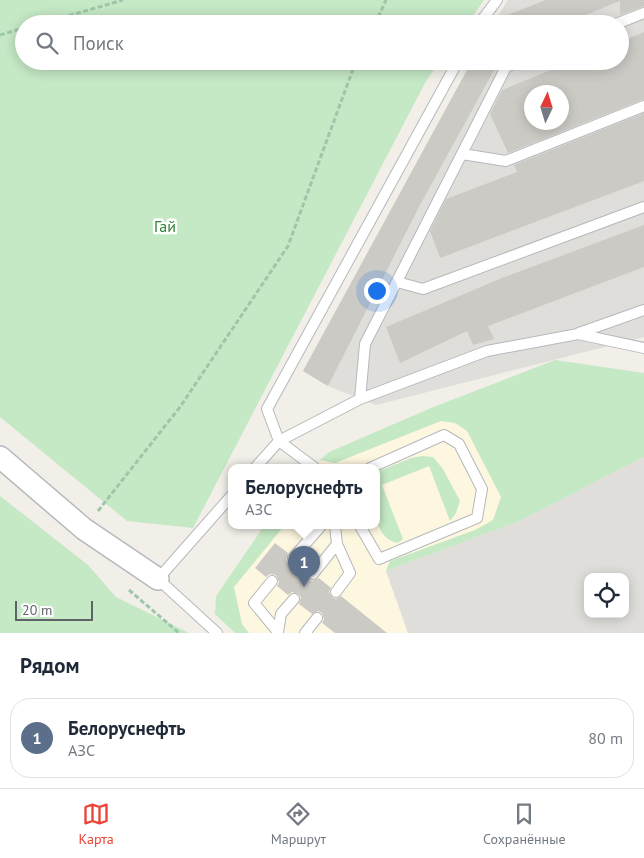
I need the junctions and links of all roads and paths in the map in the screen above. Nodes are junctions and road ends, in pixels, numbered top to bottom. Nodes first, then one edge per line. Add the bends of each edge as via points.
1 (123, 0) edge
2 (386, 0) edge
3 (497, 0) edge
4 (644, 12) edge
5 (71, 15) edge
6 (379, 15) edge
7 (486, 15) edge
8 (629, 18) edge
9 (15, 31) edge
10 (0, 35) edge
11 (353, 70) edge
12 (453, 70) edge
13 (504, 70) edge
14 (644, 106) edge
15 (462, 154) junction
16 (644, 207) edge
17 (397, 282) junction
18 (644, 310) edge
19 (578, 334) junction
20 (644, 348) edge
21 (360, 399) junction
22 (279, 441) junction
23 (0, 457) edge
24 (259, 464) edge
25 (310, 464) edge
26 (379, 464) edge
27 (228, 500) edge
28 (84, 529) junction
29 (318, 529) edge
30 (334, 529) edge
31 (362, 529) edge
32 (337, 544) junction
33 (293, 558) dead end
34 (313, 574) dead end
35 (158, 579) junction
36 (272, 581) dead end
37 (336, 592) dead end
38 (294, 599) dead end
39 (317, 618) dead end
40 (279, 632) edge
41 (216, 633) edge
42 (305, 633) edge

1 - 5 path
2 - 6 path
3 - 7 lane
4 - 8 lane
9 - 10 path
11 - 28 path via 288,246 180,407
12 - 22 lane via 267,409
13 - 15 lane
14 - 15 lane via 506,161
15 - 17 lane
16 - 17 lane via 423,289
17 - 21 lane via 365,344
18 - 19 lane
19 - 20 lane
19 - 21 lane via 487,350
21 - 22 lane
22 - 24 lane
22 - 25 lane
23 - 28 street
26 - 31 lane via 444,435 459,444 482,489 477,518 379,559
27 - 35 lane
28 - 35 street
29 - 33 lane
30 - 32 lane
32 - 34 lane
32 - 37 lane via 350,573
35 - 41 lane
36 - 40 lane via 254,603
38 - 40 lane via 281,614
39 - 42 lane

